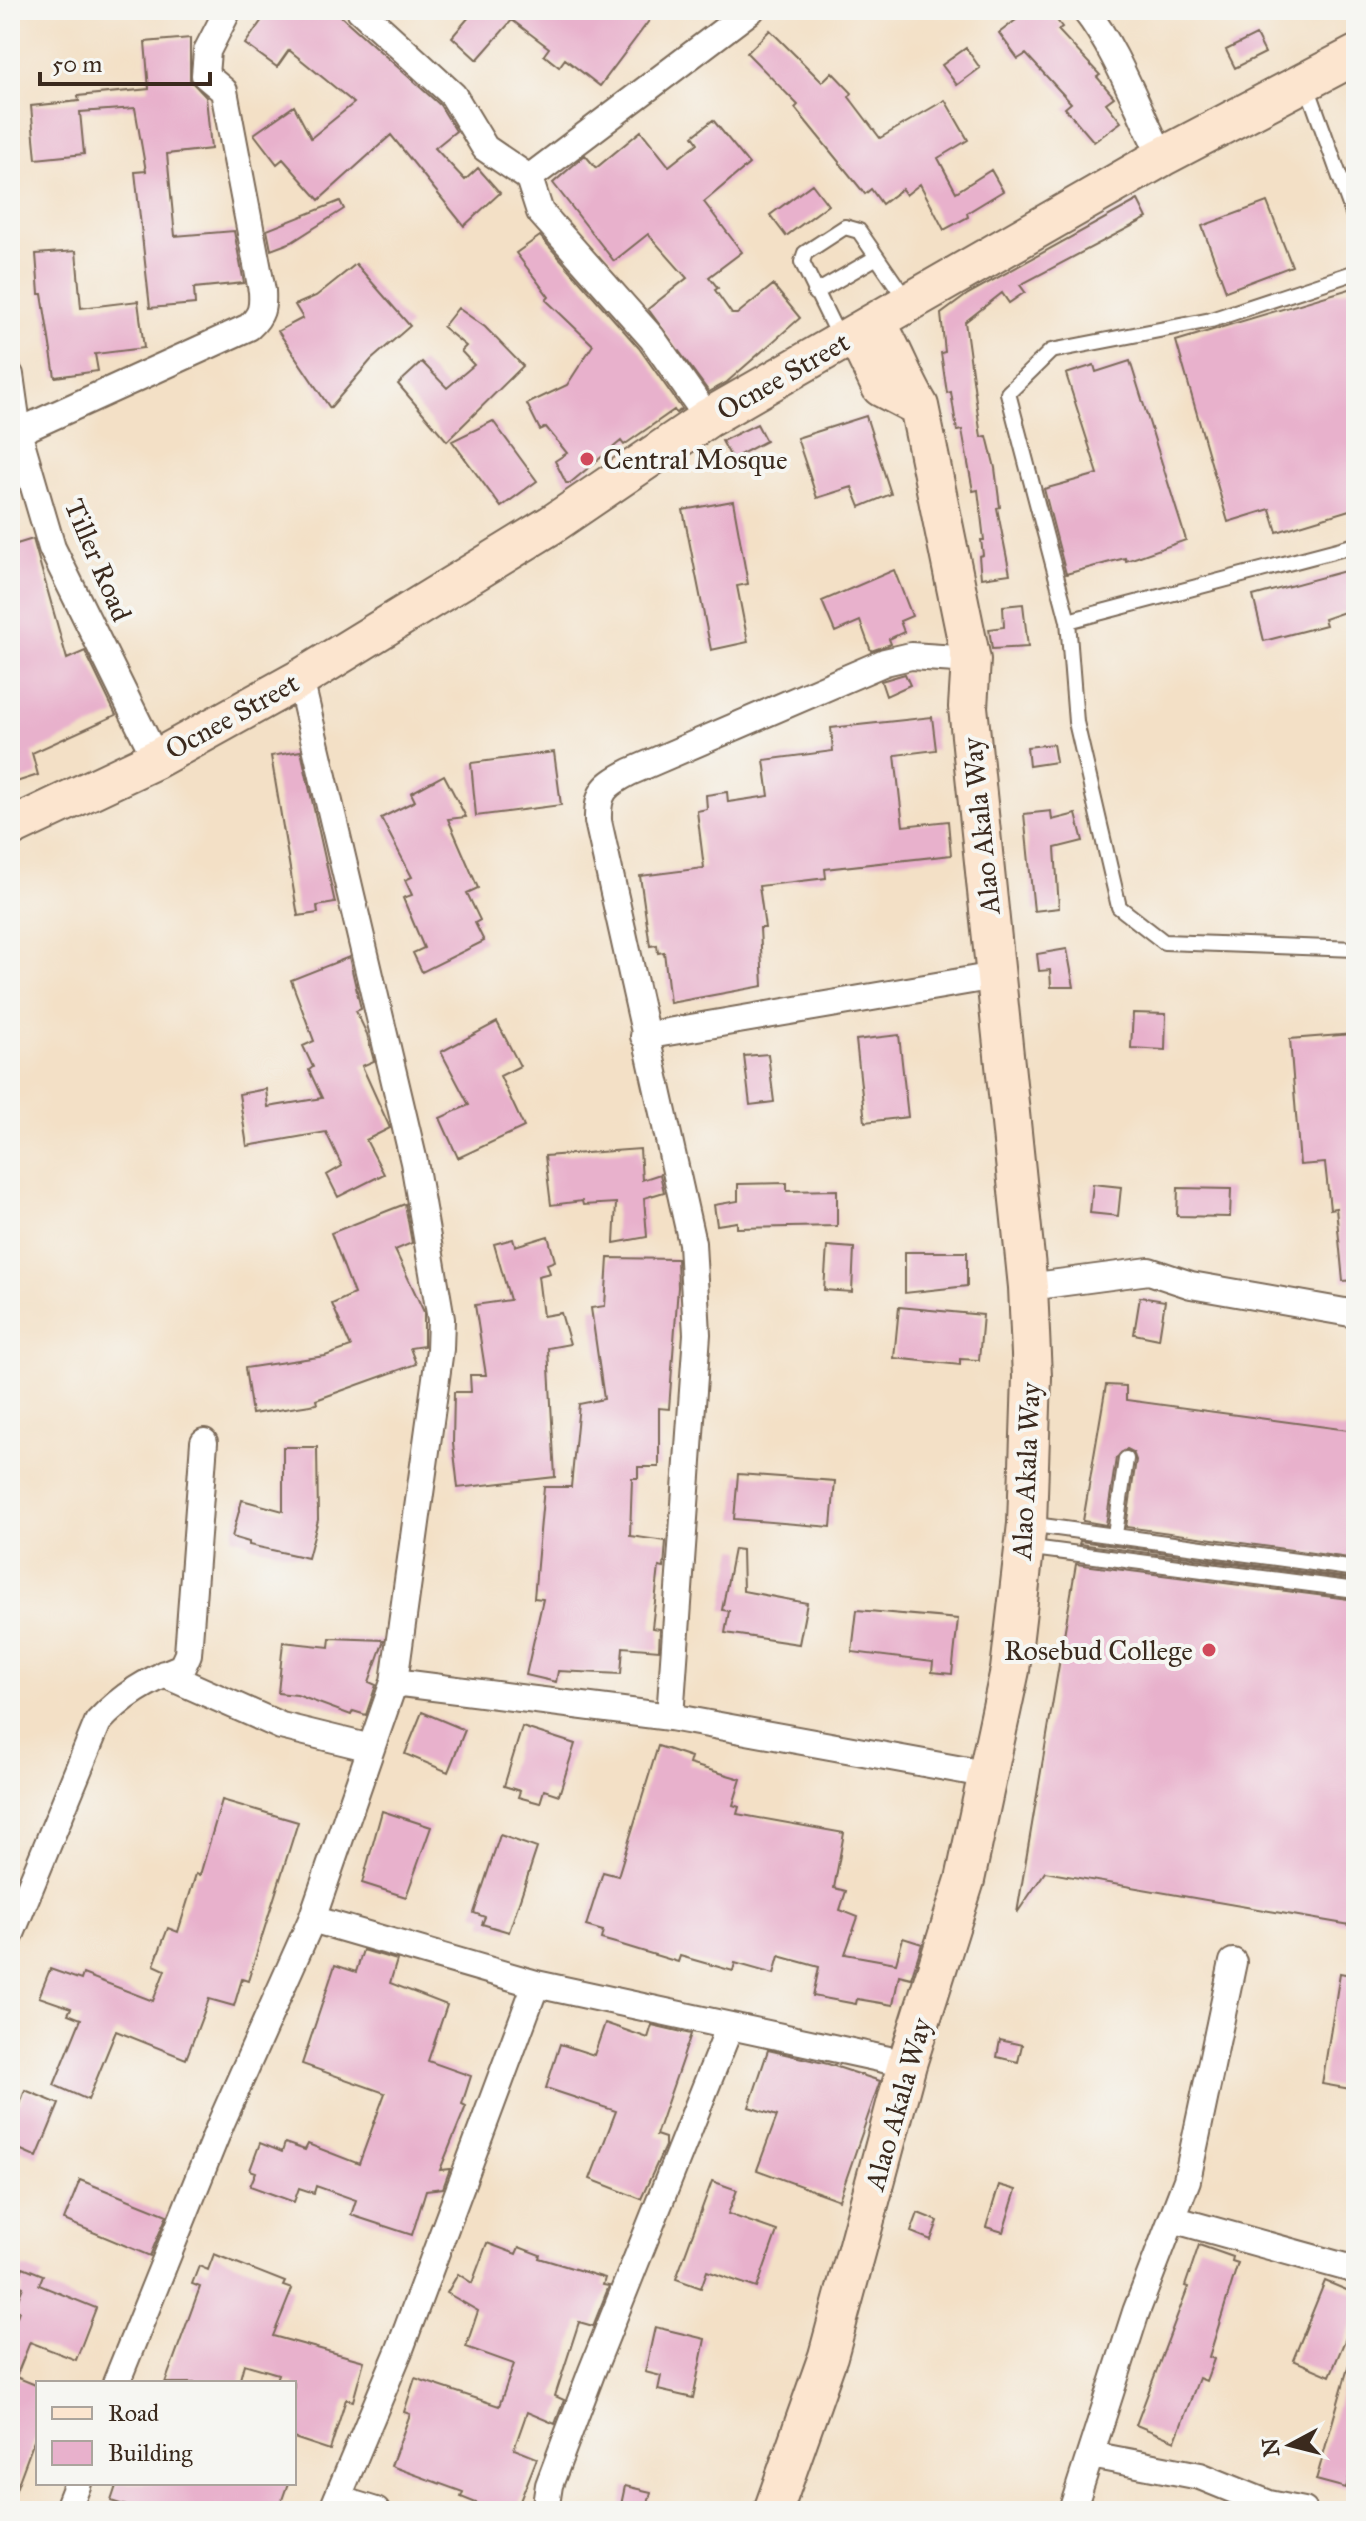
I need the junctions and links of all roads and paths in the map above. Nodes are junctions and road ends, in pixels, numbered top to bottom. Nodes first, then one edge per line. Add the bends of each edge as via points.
1 (228, 10) edge
2 (360, 10) edge
3 (751, 10) edge
4 (1085, 10) edge
5 (1356, 55) edge
6 (1305, 80) junction
7 (1162, 157) junction
8 (529, 178) junction
9 (1356, 222) edge
10 (877, 257) junction
11 (1356, 272) edge
12 (815, 293) junction
13 (870, 326) junction
14 (884, 366) junction
15 (10, 375) edge
16 (708, 418) junction
17 (18, 432) junction
18 (1356, 545) edge
19 (1068, 621) junction
20 (971, 660) junction
21 (300, 679) junction
22 (156, 759) junction
23 (10, 828) edge
24 (1356, 949) edge
25 (995, 976) junction
26 (644, 1036) junction
27 (1028, 1287) junction
28 (1356, 1314) edge
29 (204, 1442) dead end
30 (1126, 1459) dead end
31 (1115, 1534) junction
32 (1026, 1535) junction
33 (1356, 1569) edge
34 (1356, 1590) edge
35 (164, 1674) junction
36 (394, 1682) junction
37 (670, 1717) junction
38 (371, 1748) junction
39 (990, 1775) junction
40 (312, 1919) junction
41 (10, 1936) edge
42 (1233, 1962) dead end
43 (536, 1984) junction
44 (730, 2026) junction
45 (907, 2064) junction
46 (1172, 2219) junction
47 (1356, 2270) edge
48 (117, 2381) edge
49 (1091, 2455) junction
50 (77, 2485) edge
51 (334, 2505) edge
52 (67, 2511) edge
53 (376, 2511) edge
54 (545, 2511) edge
55 (773, 2511) edge
56 (1072, 2511) edge
57 (1304, 2511) edge

1 - 17 street via 207,51 205,75 224,91 263,308 249,327
2 - 8 street via 453,95 485,148
3 - 8 street
4 - 7 street via 1106,37
5 - 6 street, Ocnee Street
6 - 7 street, Ocnee Street
6 - 9 lane
7 - 13 street, Ocnee Street
8 - 16 street via 540,212 652,338
10 - 12 lane
10 - 12 lane via 859,231 845,227 802,258
10 - 13 lane
11 - 19 lane via 1211,320 1051,351 1008,393
12 - 13 lane
13 - 14 street, Alao Akala Way
13 - 14 street via 902,339
13 - 16 street, Ocnee Street
14 - 20 street, Alao Akala Way via 881,387 919,406
15 - 17 street, Tiller Road
16 - 21 street, Ocnee Street via 551,525
17 - 22 street, Tiller Road via 52,548
18 - 19 lane
19 - 24 lane via 1076,722 1119,907 1164,942
20 - 25 street, Alao Akala Way via 968,707
20 - 26 street via 911,656 885,662 604,786 597,800 598,821
21 - 22 street, Ocnee Street
21 - 36 street via 414,1162 441,1319
22 - 23 street, Ocnee Street
25 - 26 street
25 - 27 street, Alao Akala Way
26 - 37 street via 692,1243 696,1303
27 - 28 street via 1149,1271 1191,1285
27 - 32 street, Alao Akala Way via 1032,1377
29 - 35 street via 188,1654 182,1667
30 - 31 lane
31 - 32 lane
31 - 33 lane
32 - 34 lane
32 - 39 street, Alao Akala Way via 1010,1670
35 - 38 street via 281,1726
35 - 41 street via 143,1682 98,1722
36 - 37 street
36 - 38 street
37 - 39 street
38 - 40 street
39 - 45 street, Alao Akala Way via 965,1880
40 - 43 street
40 - 48 street via 221,2123
42 - 46 street via 1187,2180
43 - 44 street
43 - 51 street via 400,2349
44 - 45 street
44 - 54 street via 592,2371 549,2485
45 - 55 street, Alao Akala Way via 828,2356
46 - 47 street
46 - 49 street
49 - 56 street
49 - 57 street via 1200,2476 1269,2504
50 - 52 street
51 - 53 street

